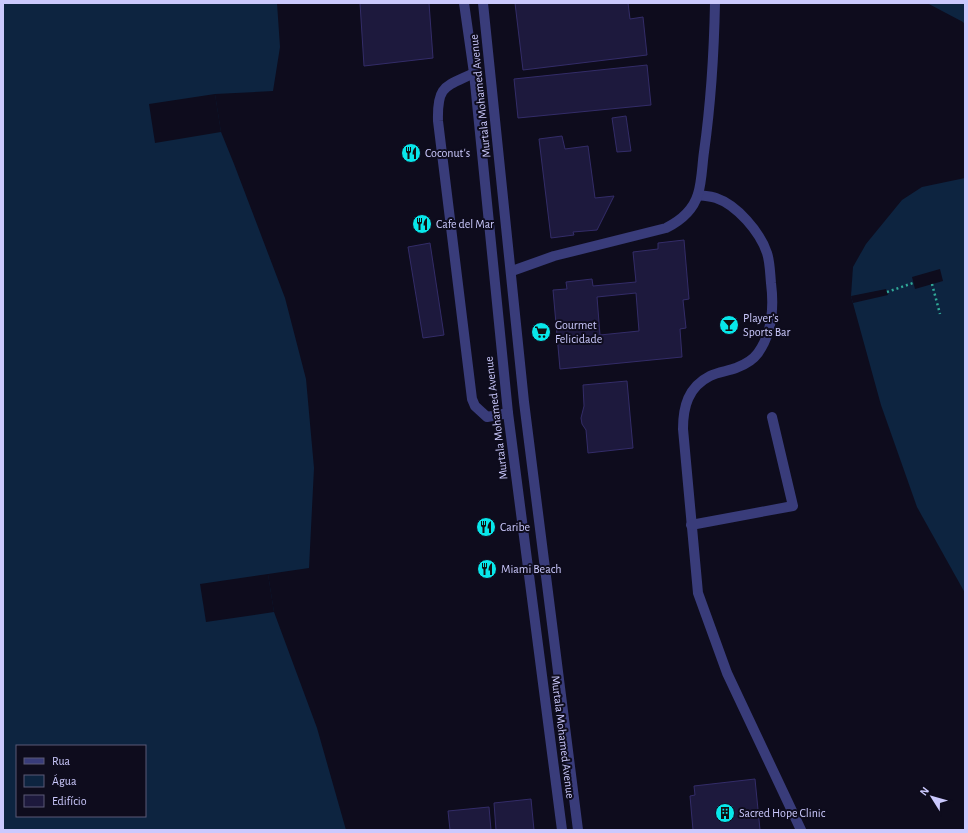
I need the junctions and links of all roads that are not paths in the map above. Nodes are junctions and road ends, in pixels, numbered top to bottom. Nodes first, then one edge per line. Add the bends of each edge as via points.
1 (464, 3) edge
2 (483, 3) edge
3 (715, 3) edge
4 (474, 73) junction
5 (698, 195) junction
6 (512, 271) junction
7 (508, 413) junction
8 (772, 417) dead end
9 (691, 525) junction
10 (562, 830) edge
11 (578, 830) edge
12 (801, 830) edge

1 - 4 street, Murtala Mohamed Avenue
2 - 6 street, Murtala Mohamed Avenue
3 - 5 street via 714,64
4 - 7 street, Murtala Mohamed Avenue
4 - 7 street via 448,86 442,92 438,100 438,121 472,400 487,417
5 - 6 street via 690,211 679,222 666,228 561,254
5 - 9 street via 717,198 731,206 758,236 767,253 772,319 766,341 757,355 746,364 699,383 683,410
6 - 11 street, Murtala Mohamed Avenue via 524,402
7 - 10 street, Murtala Mohamed Avenue
8 - 9 street via 793,506
9 - 12 street via 698,593 708,624 727,673

